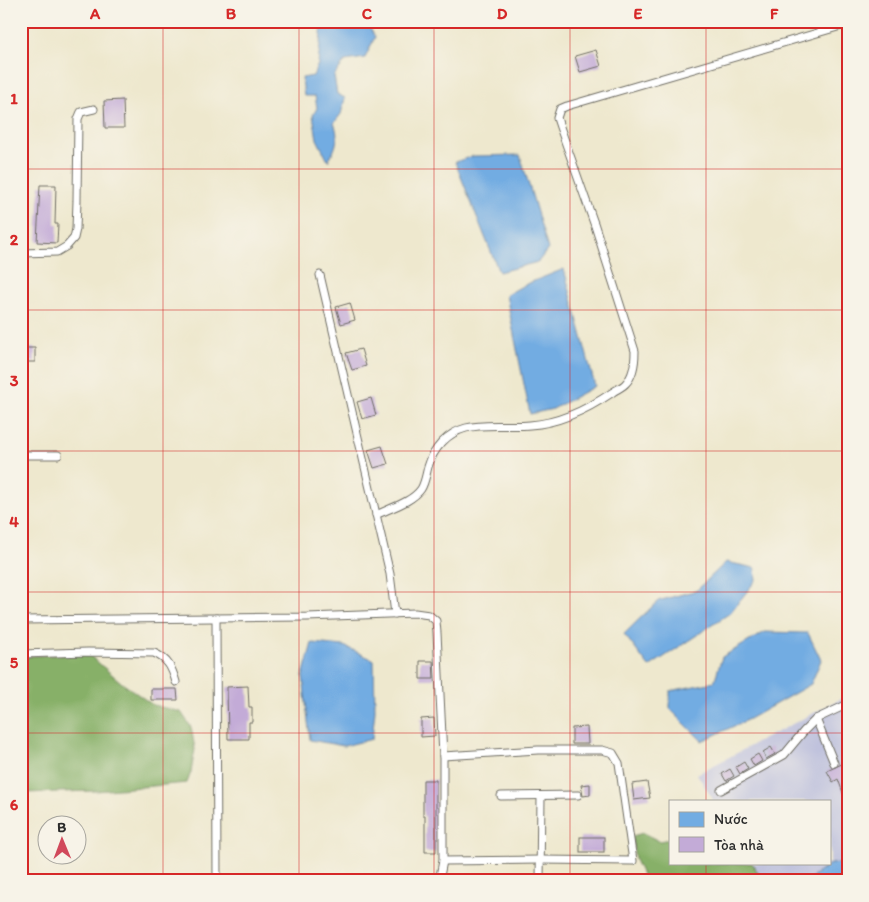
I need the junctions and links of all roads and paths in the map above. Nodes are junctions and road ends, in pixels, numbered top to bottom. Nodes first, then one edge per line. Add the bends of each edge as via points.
1 (848, 24) edge
2 (94, 109) dead end
3 (21, 253) edge
4 (320, 275) dead end
5 (58, 455) dead end
6 (21, 456) edge
7 (376, 515) junction
8 (395, 614) junction
9 (216, 618) junction
10 (21, 620) edge
11 (21, 654) edge
12 (176, 682) dead end
13 (848, 704) edge
14 (816, 719) junction
15 (443, 756) junction
16 (834, 763) dead end
17 (721, 790) dead end
18 (578, 795) dead end
19 (501, 796) dead end
20 (541, 796) junction
21 (540, 860) junction
22 (443, 862) junction
23 (217, 881) edge
24 (439, 881) edge
25 (540, 881) edge

1 - 7 lane via 560,109 557,118 635,351 632,373 626,383 562,420 532,425 478,426 454,433 441,442 432,456 422,487 415,496
2 - 3 lane via 81,112 78,119 74,238 57,252
4 - 7 lane
5 - 6 lane
7 - 8 lane via 390,574
8 - 9 lane
8 - 15 lane via 429,615 436,621
9 - 10 lane
9 - 23 lane
11 - 12 lane via 154,653 169,664
13 - 14 lane
14 - 16 lane
14 - 17 lane via 784,755
15 - 21 lane via 538,750 602,750 613,753 619,763 633,861
15 - 22 lane
18 - 20 lane
19 - 20 lane
20 - 21 lane
21 - 22 lane
21 - 25 lane
22 - 24 lane

